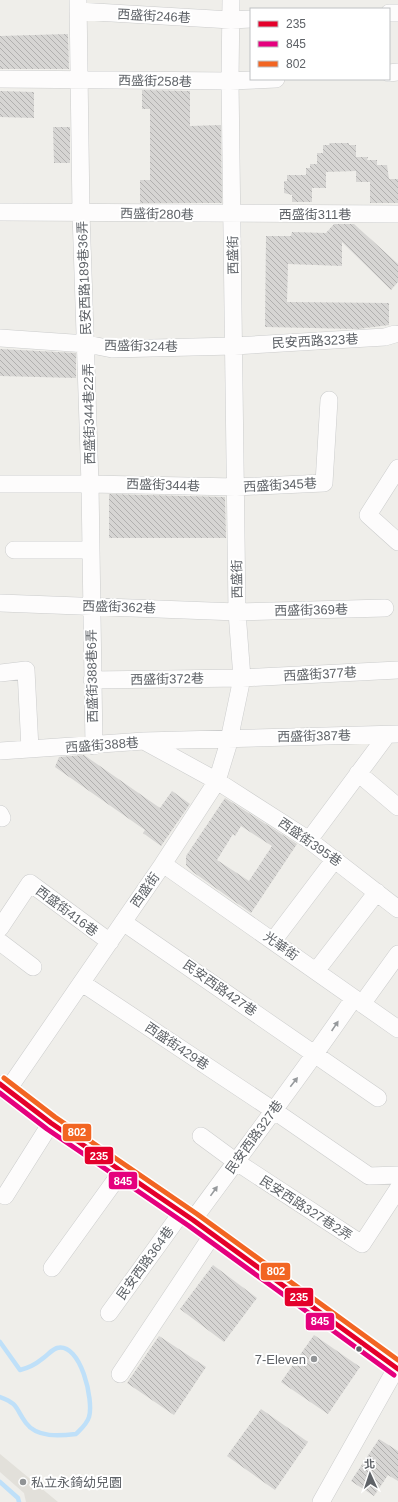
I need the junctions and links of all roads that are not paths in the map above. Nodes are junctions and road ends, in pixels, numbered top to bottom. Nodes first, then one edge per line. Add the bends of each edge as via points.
1 (231, 0) edge
2 (78, 6) edge
3 (250, 19) edge
4 (231, 20) junction
5 (0, 79) edge
6 (81, 80) junction
7 (261, 80) edge
8 (230, 82) junction
9 (0, 212) edge
10 (81, 213) junction
11 (398, 214) edge
12 (233, 215) junction
13 (395, 334) dead end
14 (0, 338) edge
15 (87, 344) junction
16 (234, 346) junction
17 (329, 400) dead end
18 (398, 468) edge
19 (0, 484) edge
20 (90, 484) junction
21 (236, 488) junction
22 (398, 542) edge
23 (14, 550) dead end
24 (91, 550) junction
25 (0, 603) edge
26 (91, 605) junction
27 (385, 608) dead end
28 (238, 612) junction
29 (398, 670) edge
30 (0, 673) edge
31 (242, 678) junction
32 (92, 680) junction
33 (392, 735) edge
34 (229, 738) junction
35 (144, 741) junction
36 (94, 746) junction
37 (30, 749) junction
38 (0, 751) edge
39 (358, 773) junction
40 (218, 781) junction
41 (398, 807) edge
42 (310, 840) junction
43 (335, 859) junction
44 (164, 864) junction
45 (377, 892) junction
46 (398, 908) edge
47 (124, 922) junction
48 (0, 928) edge
49 (273, 940) junction
50 (0, 942) edge
51 (110, 942) junction
52 (398, 954) edge
53 (33, 966) dead end
54 (316, 971) junction
55 (82, 983) junction
56 (358, 1001) junction
57 (398, 1029) edge
58 (316, 1054) junction
59 (4, 1087) edge
60 (378, 1098) dead end
61 (273, 1110) junction
62 (50, 1123) junction
63 (201, 1136) dead end
64 (236, 1161) junction
65 (122, 1171) junction
66 (398, 1175) edge
67 (398, 1189) edge
68 (5, 1196) dead end
69 (188, 1216) junction
70 (213, 1234) junction
71 (52, 1268) dead end
72 (109, 1313) dead end
73 (397, 1367) edge
74 (120, 1374) dead end
75 (321, 1502) edge

1 - 4 street, 西盛街
2 - 4 street, 西盛街246巷
2 - 6 street, 民安西路189巷36弄
3 - 4 street, 西盛街246巷
4 - 8 street, 西盛街
5 - 6 street, 西盛街258巷
6 - 8 street, 西盛街258巷
6 - 10 street, 民安西路189巷36弄
7 - 8 street, 西盛街258巷
8 - 12 street, 西盛街
9 - 10 street, 西盛街280巷
10 - 12 street, 西盛街280巷
10 - 15 street, 民安西路189巷36弄
11 - 12 street, 西盛街311巷
12 - 16 street, 西盛街
13 - 16 street, 民安西路323巷 via 385,337
14 - 15 street, 西盛街324巷
15 - 16 street, 西盛街324巷 via 112,349
15 - 20 street, 西盛街344巷22弄
16 - 21 street, 西盛街
17 - 21 street, 西盛街345巷 via 324,483
18 - 22 street via 368,515
19 - 20 street, 西盛街344巷
20 - 21 street, 西盛街344巷
20 - 24 street, 西盛街344巷22弄
21 - 28 street, 西盛街
23 - 24 street
24 - 26 street, 西盛街388巷6弄
25 - 26 street, 西盛街362巷
26 - 28 street, 西盛街362巷
26 - 32 street, 西盛街388巷6弄
27 - 28 street, 西盛街369巷
28 - 31 street, 西盛街
29 - 31 street, 西盛街377巷
30 - 37 street via 26,670
31 - 32 street, 西盛街372巷
31 - 34 street, 西盛街
32 - 36 street, 西盛街388巷6弄
33 - 34 street, 西盛街387巷
33 - 39 street
34 - 35 street, 西盛街387巷
34 - 40 street, 西盛街
35 - 36 street, 西盛街388巷
35 - 40 street, 西盛街388巷
36 - 37 street, 西盛街388巷
37 - 38 street, 西盛街388巷
39 - 41 street
39 - 42 street
40 - 42 street, 西盛街395巷
40 - 44 street, 西盛街
42 - 43 street, 西盛街395巷
43 - 45 street, 西盛街395巷
43 - 49 street
44 - 47 street, 西盛街
44 - 49 street, 光華街
45 - 46 street, 西盛街395巷
45 - 54 street
47 - 51 street, 西盛街
47 - 58 street, 民安西路427巷
48 - 51 street, 西盛街416巷 via 30,883
49 - 54 street, 光華街
50 - 53 street
51 - 55 street, 西盛街
52 - 56 street, 民安西路327巷
54 - 56 street, 光華街
55 - 59 street, 西盛街
55 - 61 street, 西盛街429巷
56 - 57 street, 光華街
58 -> 56 street, 民安西路327巷
58 - 60 street, 民安西路427巷
61 -> 58 street, 民安西路327巷
59 - 62 street
61 - 64 street, 民安西路327巷
61 - 66 street, 西盛街429巷 via 369,1176
62 - 65 street
62 - 68 street
63 - 64 street
64 - 67 street, 民安西路327巷2弄 via 362,1244
69 -> 64 street, 民安西路327巷
65 - 69 street
65 - 71 street
69 - 70 street
69 - 72 street, 民安西路364巷
70 - 73 street
70 - 74 street
73 - 75 street

